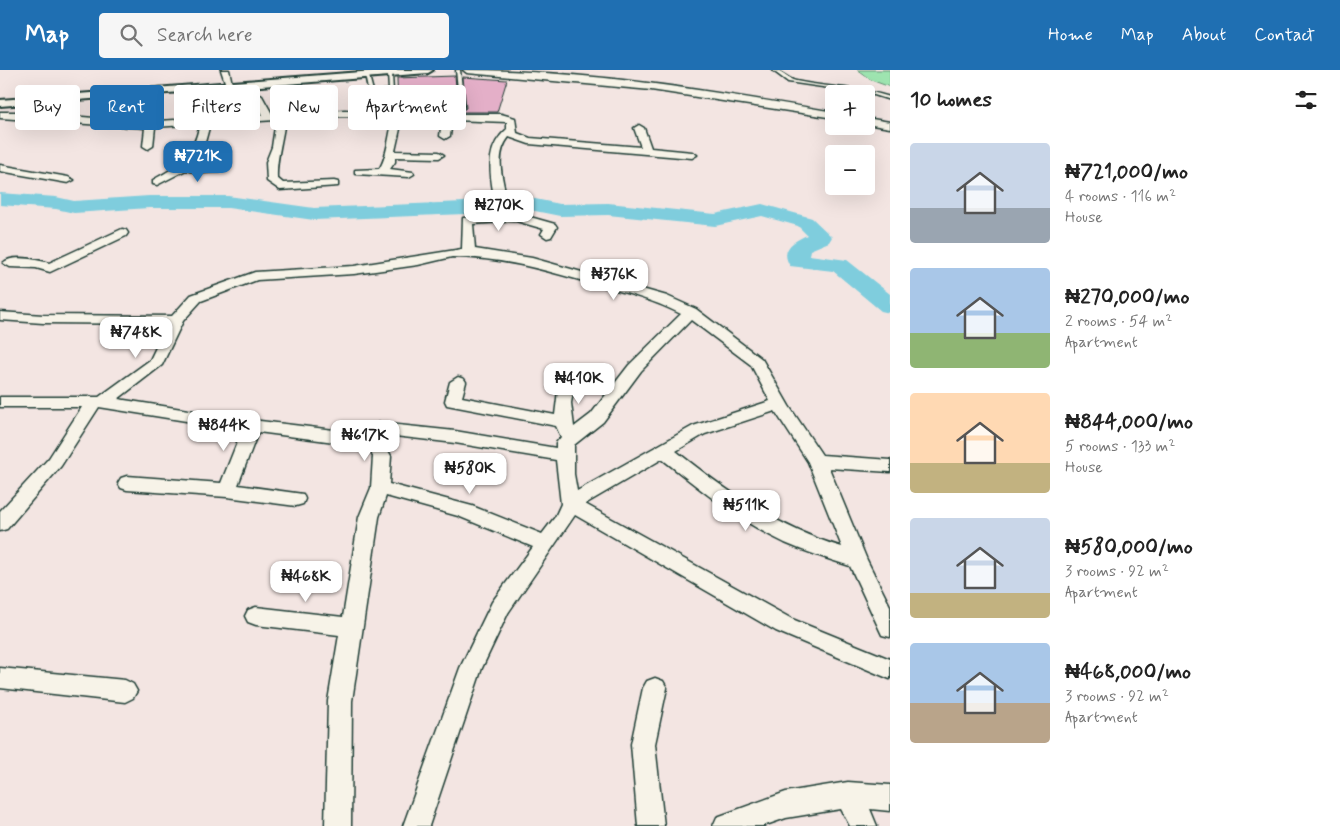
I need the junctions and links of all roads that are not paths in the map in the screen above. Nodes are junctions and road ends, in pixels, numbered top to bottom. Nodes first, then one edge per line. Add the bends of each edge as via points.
1 (225, 70) edge
2 (428, 70) edge
3 (458, 70) edge
4 (467, 70) edge
5 (774, 70) edge
6 (390, 74) junction
7 (367, 76) junction
8 (235, 85) joint
9 (460, 85) edge
10 (174, 90) edge
11 (260, 99) edge
12 (890, 99) edge
13 (0, 103) edge
14 (825, 113) edge
15 (0, 116) edge
16 (268, 116) joint
17 (260, 117) edge
18 (466, 118) edge
19 (90, 120) edge
20 (875, 122) edge
21 (890, 125) edge
22 (638, 128) dead end
23 (149, 130) edge
24 (203, 130) edge
25 (279, 130) edge
26 (395, 130) edge
27 (446, 130) edge
28 (512, 130) junction
29 (446, 136) dead end
30 (148, 146) dead end
31 (647, 151) junction
32 (390, 154) junction
33 (692, 155) dead end
34 (439, 156) dead end
35 (185, 166) junction
36 (0, 168) edge
37 (215, 170) dead end
38 (359, 172) dead end
39 (382, 172) junction
40 (409, 174) dead end
41 (68, 180) dead end
42 (157, 182) dead end
43 (334, 184) dead end
44 (500, 190) dead end
45 (122, 233) dead end
46 (547, 234) dead end
47 (469, 253) junction
48 (3, 265) edge
49 (691, 312) junction
50 (0, 316) edge
51 (176, 320) junction
52 (568, 374) dead end
53 (458, 382) dead end
54 (0, 402) edge
55 (99, 402) junction
56 (779, 404) junction
57 (252, 426) junction
58 (566, 438) junction
59 (376, 445) junction
60 (664, 451) junction
61 (817, 461) junction
62 (890, 466) edge
63 (127, 483) dead end
64 (380, 488) junction
65 (227, 490) junction
66 (296, 500) dead end
67 (570, 504) junction
68 (0, 524) edge
69 (546, 544) junction
70 (858, 560) junction
71 (882, 593) edge
72 (256, 616) dead end
73 (351, 627) junction
74 (890, 628) edge
75 (890, 669) edge
76 (0, 678) edge
77 (655, 688) dead end
78 (125, 691) dead end
79 (848, 795) junction
80 (890, 798) edge
81 (338, 826) edge
82 (416, 826) edge
83 (651, 826) edge
84 (726, 826) edge
85 (864, 826) edge

1 - 8 street
2 - 6 street
3 - 9 lane
4 - 14 street via 758,102
5 - 12 lane via 798,83 872,93
6 - 7 street
6 - 7 lane via 391,91 387,93 371,93
7 - 8 street
10 - 13 street
11 - 16 street
15 - 19 street
16 - 17 street
18 - 28 street via 508,118 512,120
20 - 21 street
22 - 31 street
23 - 30 street
24 - 35 street via 198,149 190,164
25 - 43 street via 271,162 271,179 280,187
26 - 32 street
27 - 29 street
28 - 31 street via 514,137 528,141
28 - 44 street via 500,142 494,155 493,165
31 - 33 street
32 - 34 street
32 - 39 street via 390,162
35 - 37 street
35 - 42 street
36 - 41 street
38 - 39 street
39 - 40 street
45 - 48 street via 50,268 37,264
46 - 47 street via 551,227 516,218 467,222
47 - 49 street via 527,261 662,299
47 - 51 street via 354,270 255,276 196,298
49 - 56 street via 757,362
49 - 58 street via 634,368 597,418
50 - 51 street
51 - 55 street via 157,362
52 - 58 street via 563,402
53 - 58 street via 453,401
54 - 55 street
55 - 57 street
55 - 68 street via 55,462
56 - 60 street via 699,430
56 - 61 street
57 - 59 street via 342,437
57 - 65 street
58 - 59 street via 455,437 379,429
58 - 67 street via 565,474
59 - 64 street via 382,456
60 - 67 street
60 - 70 street via 724,497 782,533
61 - 62 street
61 - 70 street
63 - 65 street
64 - 69 street via 444,504 508,526
64 - 73 street via 369,517
65 - 66 street
67 - 69 street
67 - 75 street via 784,625
69 - 82 street via 500,608 471,668
70 - 71 street
71 - 74 street
72 - 73 street
73 - 81 street via 340,701
76 - 78 street
77 - 83 street via 643,744
79 - 80 street
79 - 84 street via 786,805
79 - 85 street

